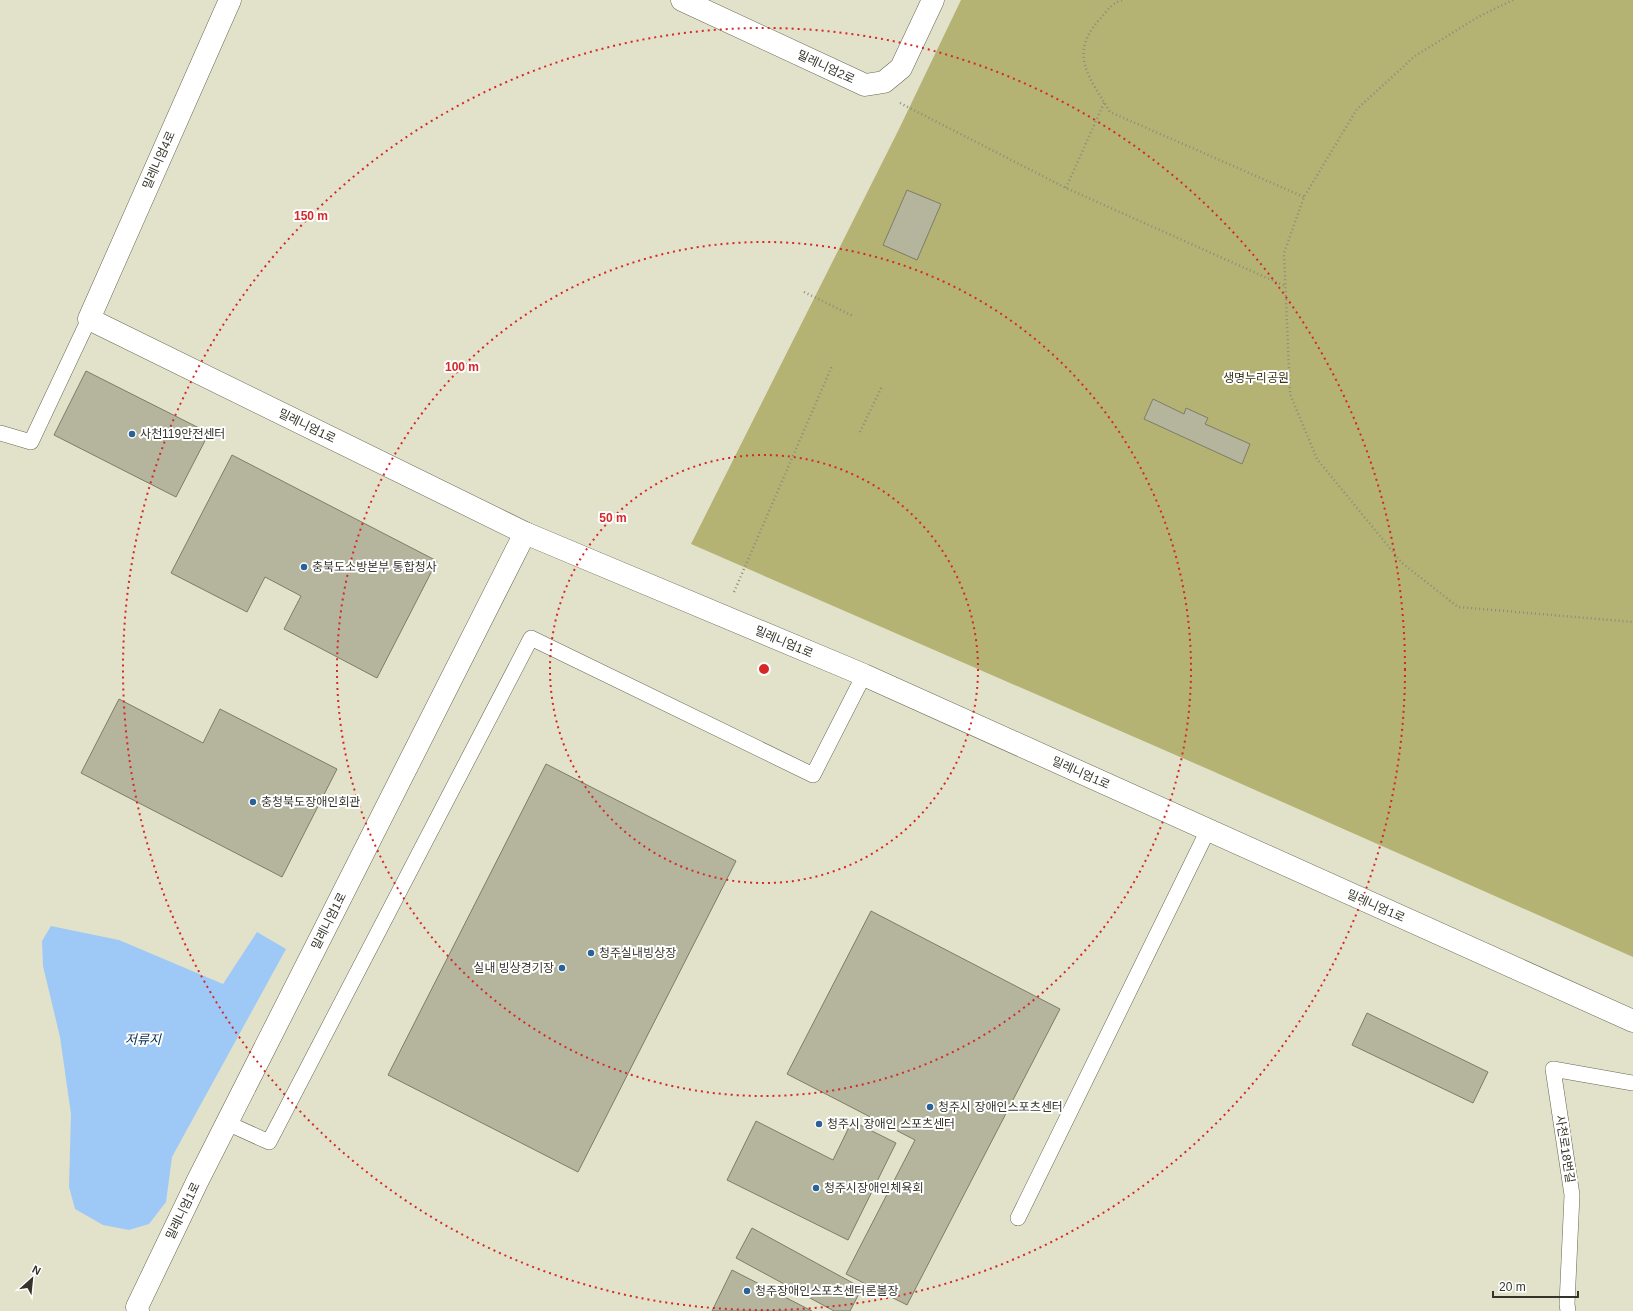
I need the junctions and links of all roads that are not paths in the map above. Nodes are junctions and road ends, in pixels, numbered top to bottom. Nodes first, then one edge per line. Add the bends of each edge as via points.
1 (230, 0) edge
2 (682, 0) edge
3 (933, 0) edge
4 (89, 319) junction
5 (0, 433) edge
6 (525, 533) junction
7 (864, 675) junction
8 (1208, 830) junction
9 (1633, 1021) edge
10 (1633, 1083) edge
11 (228, 1124) junction
12 (1018, 1218) dead end
13 (138, 1311) edge
14 (1568, 1311) edge

1 - 4 street, 밀레니엄4로
2 - 3 street, 밀레니엄2로 via 865,85 884,82 901,68
4 - 5 lane via 31,442
4 - 6 street, 밀레니엄1로
6 - 7 street, 밀레니엄1로
6 - 11 street, 밀레니엄1로
7 - 8 street, 밀레니엄1로
7 - 11 lane via 813,775 531,638 269,1142
8 - 9 street, 밀레니엄1로
8 - 12 lane
10 - 14 lane, 사천로18번길 via 1553,1069 1572,1196
11 - 13 street, 밀레니엄1로 via 197,1182 137,1307

